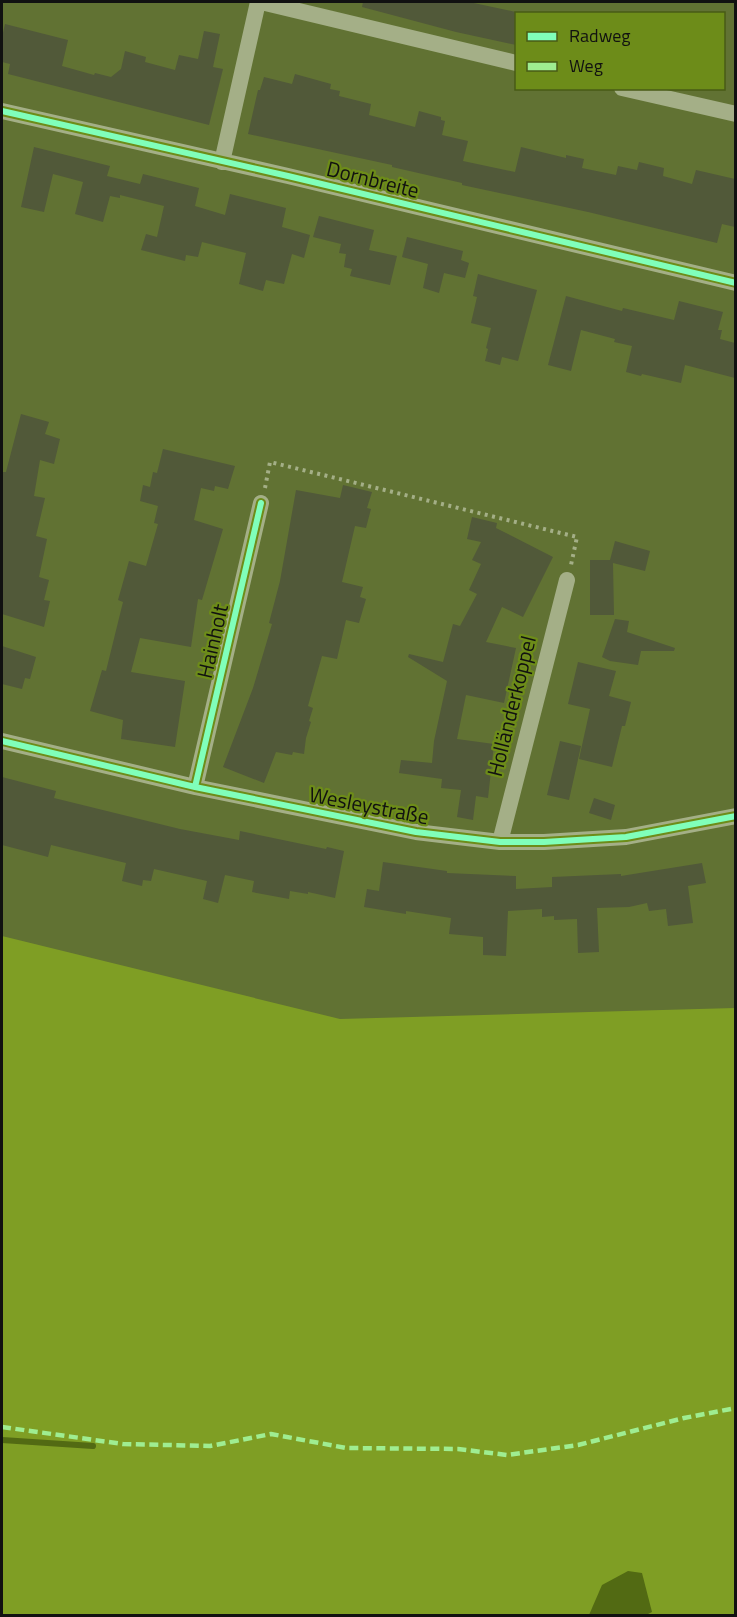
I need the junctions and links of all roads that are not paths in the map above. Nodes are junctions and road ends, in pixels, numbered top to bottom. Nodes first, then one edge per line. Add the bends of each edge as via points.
1 (260, 2) edge
2 (515, 63) edge
3 (631, 90) edge
4 (2, 111) edge
5 (735, 114) edge
6 (222, 162) junction
7 (735, 283) edge
8 (261, 503) road end
9 (567, 580) road end
10 (2, 741) edge
11 (195, 787) junction
12 (735, 816) edge
13 (500, 842) junction

1 - 2 street
1 - 6 street
3 - 5 street
4 - 6 street, Dornbreite
6 - 7 street, Dornbreite
8 - 11 street, Hainholt
9 - 13 street, Holländerkoppel
10 - 11 street, Wesleystraße
11 - 13 street, Wesleystraße via 416,832
12 - 13 street, Wesleystraße via 626,837

